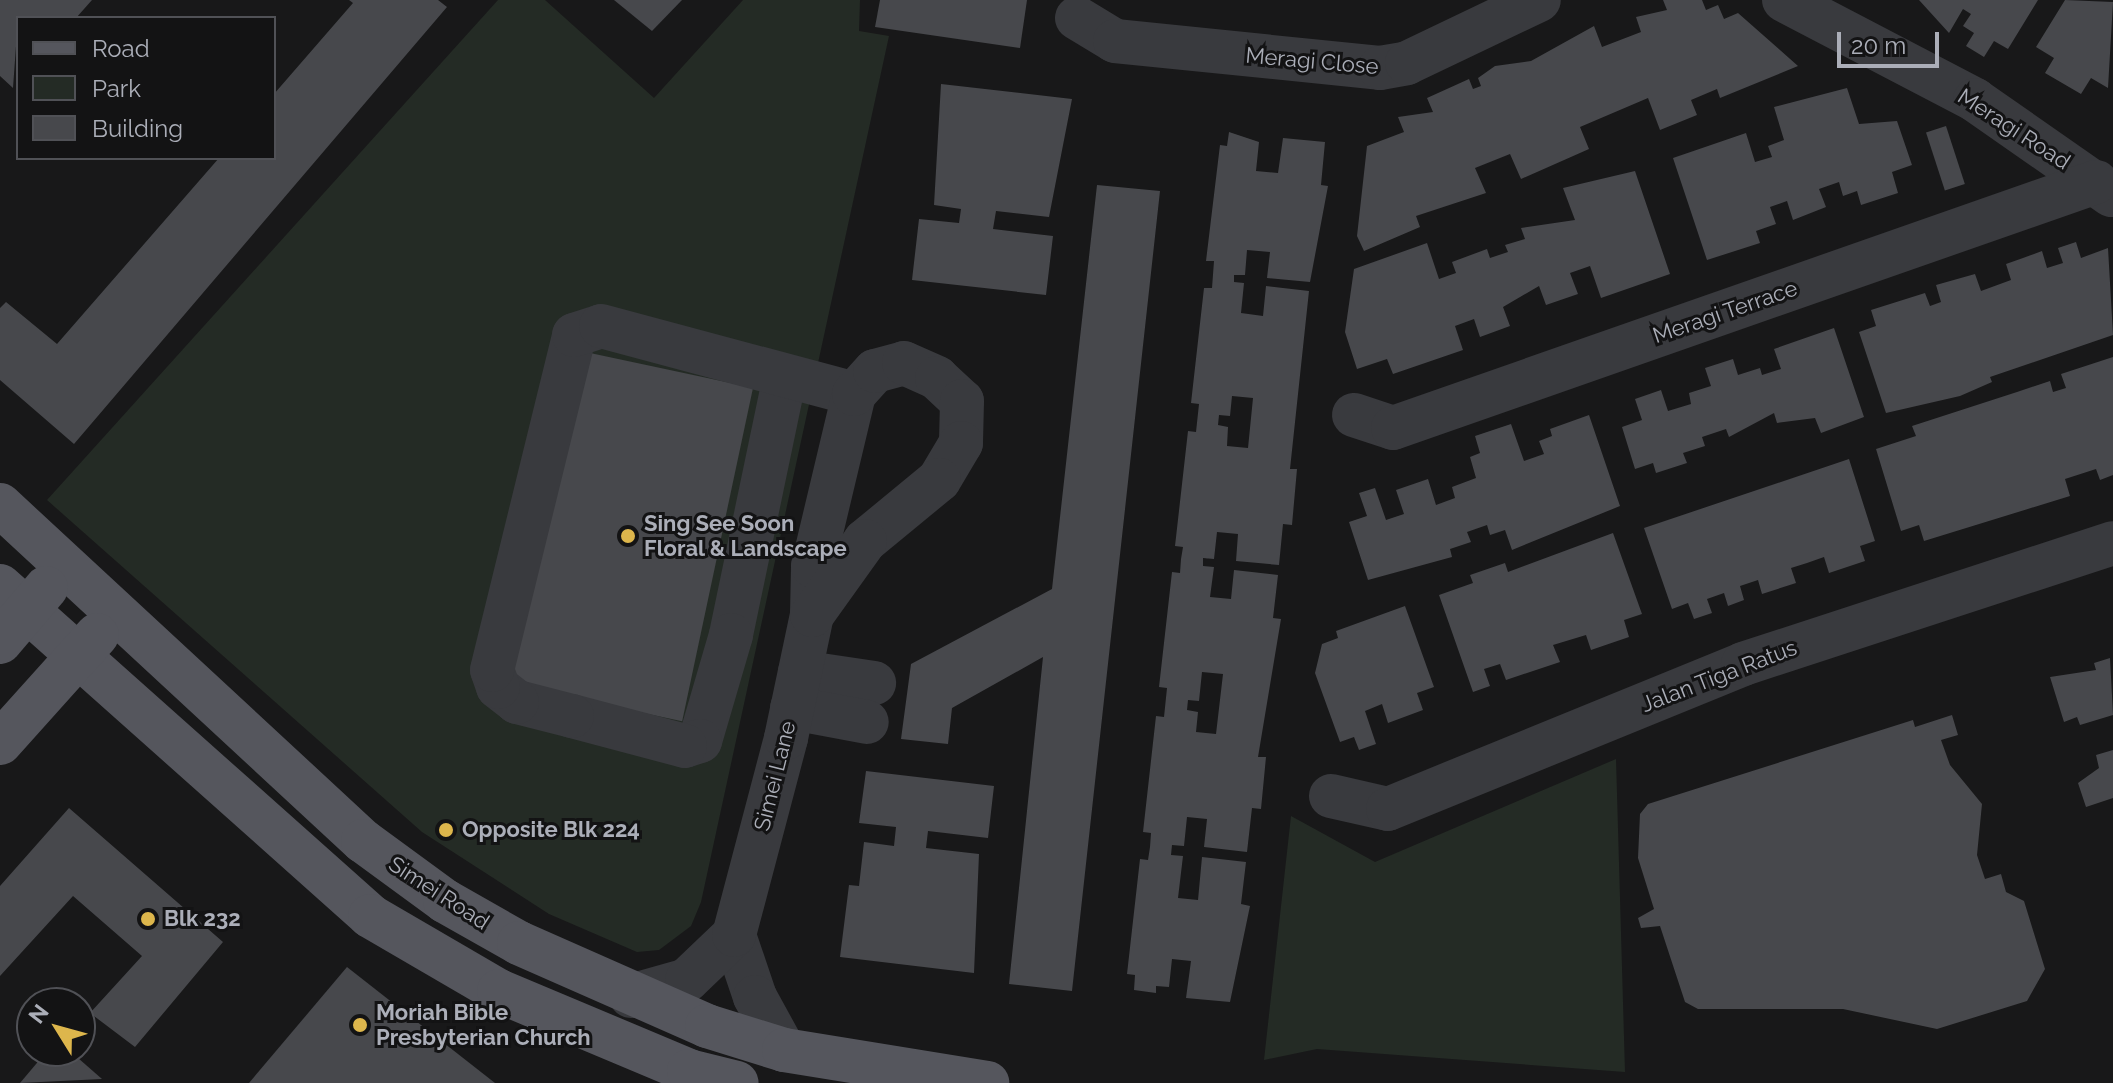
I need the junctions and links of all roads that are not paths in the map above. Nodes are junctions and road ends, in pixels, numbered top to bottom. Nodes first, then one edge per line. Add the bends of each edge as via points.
1 (1539, 0) edge
2 (1784, 0) edge
3 (1077, 18) dead end
4 (2104, 190) edge
5 (785, 376) junction
6 (854, 394) junction
7 (1354, 415) dead end
8 (0, 505) edge
9 (2113, 543) edge
10 (65, 565) junction
11 (9, 613) edge
12 (117, 613) junction
13 (812, 615) junction
14 (78, 657) junction
15 (796, 690) junction
16 (870, 703) dead end
17 (0, 743) edge
18 (1331, 796) dead end
19 (363, 841) junction
20 (333, 889) junction
21 (734, 935) junction
22 (631, 996) junction
23 (784, 1050) junction
24 (737, 1083) edge
25 (987, 1083) edge

1 - 3 street, Meragi Close via 1407,63 1380,68 1115,41
2 - 4 street, Meragi Road via 1975,100
4 - 7 street, Meragi Terrace via 1393,428
5 - 5 street via 708,725 700,741 685,746 517,702 498,687 492,670 566,345 601,326
5 - 6 street
6 - 13 street, Simei Lane via 813,566
6 - 13 street, Simei Lane via 875,371 904,363 937,378 962,401 961,443 939,480 865,541
8 - 10 main road, Simei Road
9 - 18 street, Jalan Tiga Ratus via 1743,664 1388,809
10 - 11 main road
10 - 12 main road, Simei Road
11 - 14 main road
12 - 14 main road
12 - 19 main road, Simei Road
13 - 15 street, Simei Lane
14 - 17 main road
14 - 20 main road
15 - 16 street
15 - 21 street, Simei Lane
19 - 20 main road via 335,848 327,870
19 - 22 main road, Simei Road via 445,901
20 - 24 main road via 499,991 689,1071
21 - 22 street via 687,980
21 - 23 street via 755,997
22 - 23 main road, Simei Road
23 - 25 main road, Simei Road

